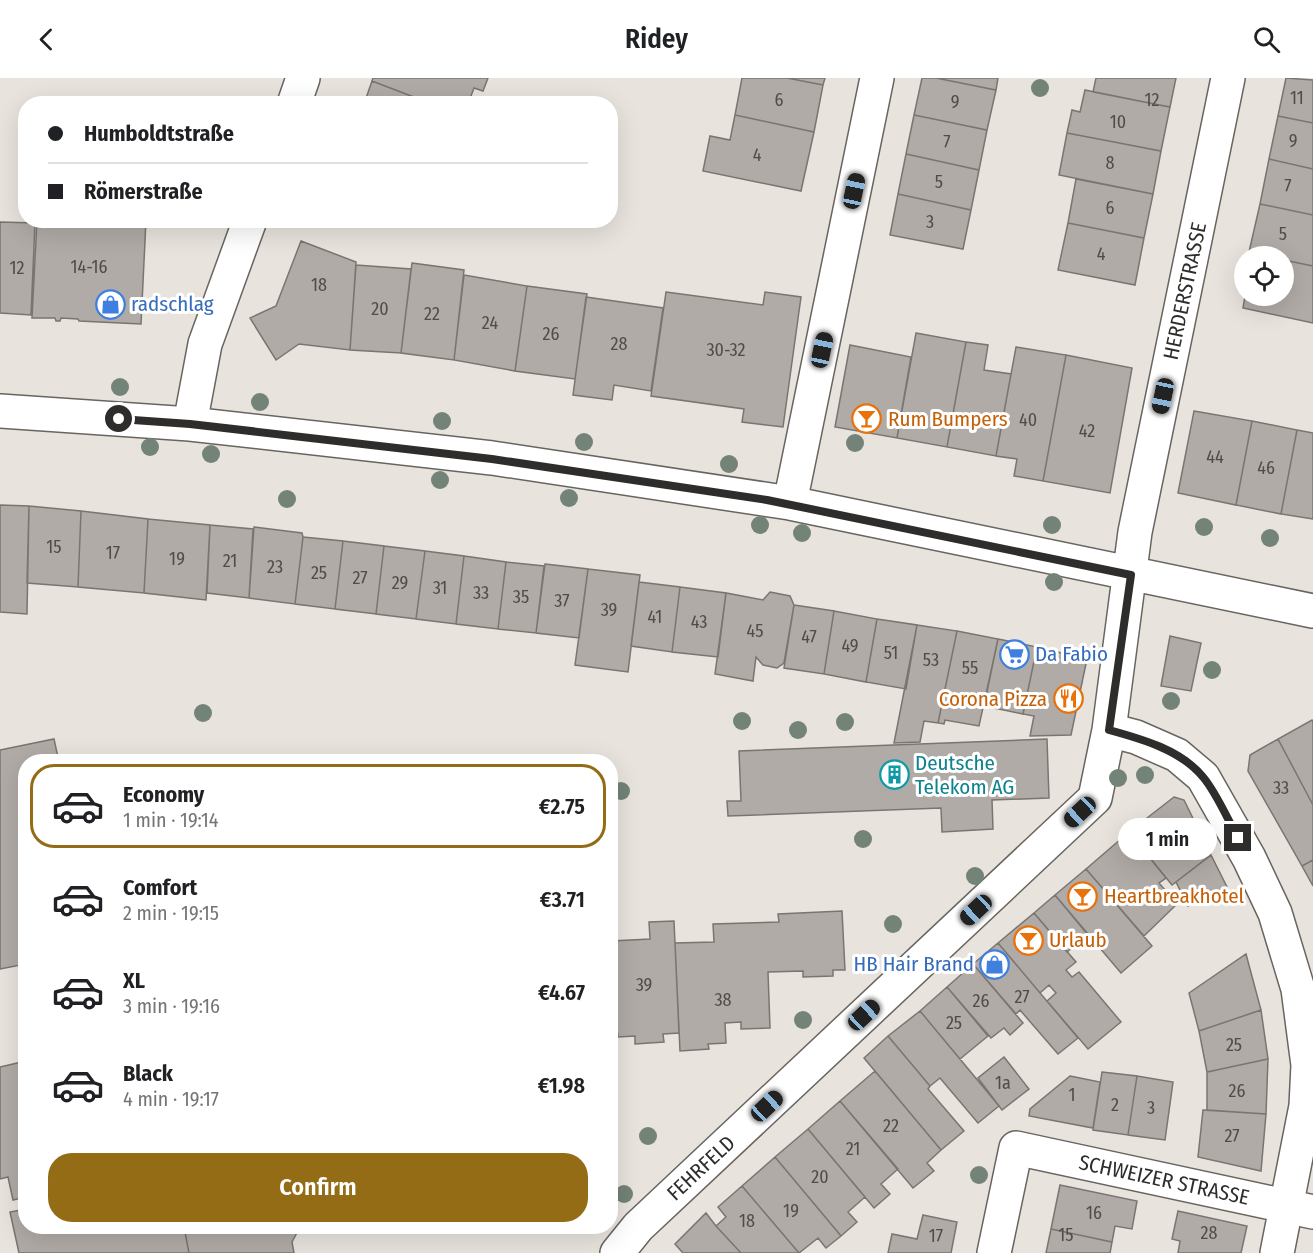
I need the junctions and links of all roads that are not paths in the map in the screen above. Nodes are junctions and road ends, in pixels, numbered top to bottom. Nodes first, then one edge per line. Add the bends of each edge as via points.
1 (303, 78) edge
2 (877, 78) edge
3 (1228, 78) edge
4 (297, 96) edge
5 (247, 228) edge
6 (0, 411) edge
7 (190, 424) junction
8 (790, 504) junction
9 (1131, 575) junction
10 (1313, 611) edge
11 (1109, 730) junction
12 (1300, 1209) edge
13 (617, 1253) edge
14 (994, 1253) edge
15 (1277, 1253) edge

1 - 4 street
2 - 8 street
3 - 9 street, HERDERSTRASSE via 1138,520
5 - 7 street via 205,344
6 - 7 street
7 - 8 street via 492,459
8 - 9 street
9 - 10 street
9 - 11 street, FEHRFELD
11 - 12 street via 1177,755 1203,777 1275,913 1298,989 1308,1065
11 - 13 street, FEHRFELD via 1095,798 638,1227
12 - 14 street, SCHWEIZER STRASSE via 1016,1148
12 - 15 street

